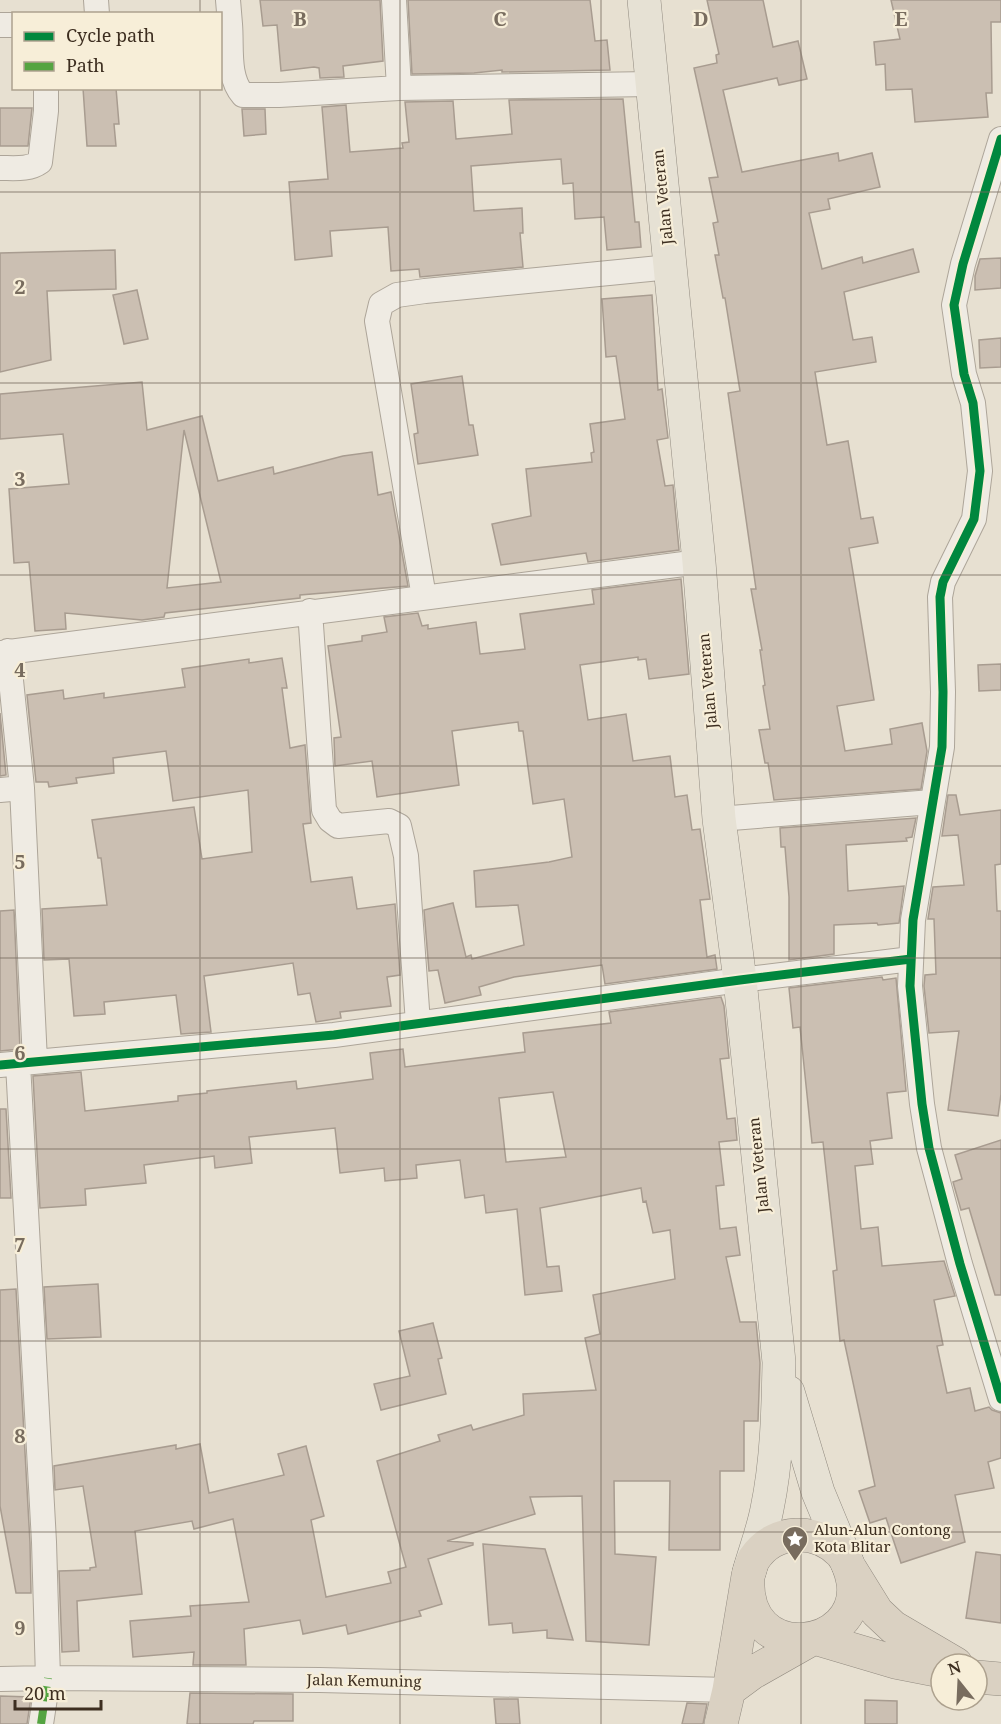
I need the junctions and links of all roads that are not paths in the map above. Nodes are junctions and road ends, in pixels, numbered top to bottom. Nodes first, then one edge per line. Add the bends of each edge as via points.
1 (228, 0) edge
2 (394, 0) edge
3 (644, 0) edge
4 (226, 24) edge
5 (651, 84) junction
6 (399, 88) junction
7 (46, 90) edge
8 (1001, 139) edge
9 (0, 168) edge
10 (670, 267) junction
11 (699, 562) junction
12 (424, 597) junction
13 (310, 611) junction
14 (4, 652) edge
15 (11, 789) edge
16 (922, 802) junction
17 (719, 819) junction
18 (911, 959) junction
19 (740, 980) junction
20 (418, 1023) junction
21 (18, 1063) edge
22 (779, 1362) junction
23 (1001, 1399) edge
24 (851, 1570) junction
25 (748, 1576) junction
26 (814, 1638) junction
27 (937, 1652) edge
28 (929, 1669) edge
29 (48, 1678) junction
30 (0, 1679) edge
31 (729, 1690) junction
32 (41, 1724) edge
33 (721, 1724) edge

1 - 4 street
2 - 6 street
3 - 5 main road, Jalan Veteran
4 - 6 street via 233,77 243,94
5 - 6 street
5 - 10 main road, Jalan Veteran
7 - 9 street via 40,162 27,168
8 - 16 street via 954,305 964,374 973,403 980,471 974,519 943,582 940,597 942,747
10 - 11 main road, Jalan Veteran
10 - 12 street via 397,295 381,304 377,321
11 - 12 street
11 - 17 main road, Jalan Veteran
12 - 13 street
13 - 14 street
13 - 20 street via 324,810 338,826 389,821 399,826 406,856
14 - 15 street
15 - 21 street
16 - 17 street
16 - 18 street
17 - 19 main road, Jalan Veteran
18 - 19 street
18 - 23 street via 921,1104 929,1148
19 - 20 street
19 - 22 main road, Jalan Veteran
20 - 21 street via 334,1035
21 - 29 street
22 - 24 main road, Jalan Veteran via 818,1492
22 - 25 main road, Jalan Veteran via 773,1473
24 - 25 highway via 830,1543 797,1534 765,1547
24 - 26 highway via 852,1596 843,1619
24 - 27 highway via 877,1612 893,1627
25 - 26 highway via 750,1606 764,1626 783,1638
25 - 31 highway
26 - 28 highway
26 - 31 highway
29 - 30 street, Jalan Kemuning
29 - 31 street, Jalan Kemuning
29 - 32 street
31 - 33 highway

